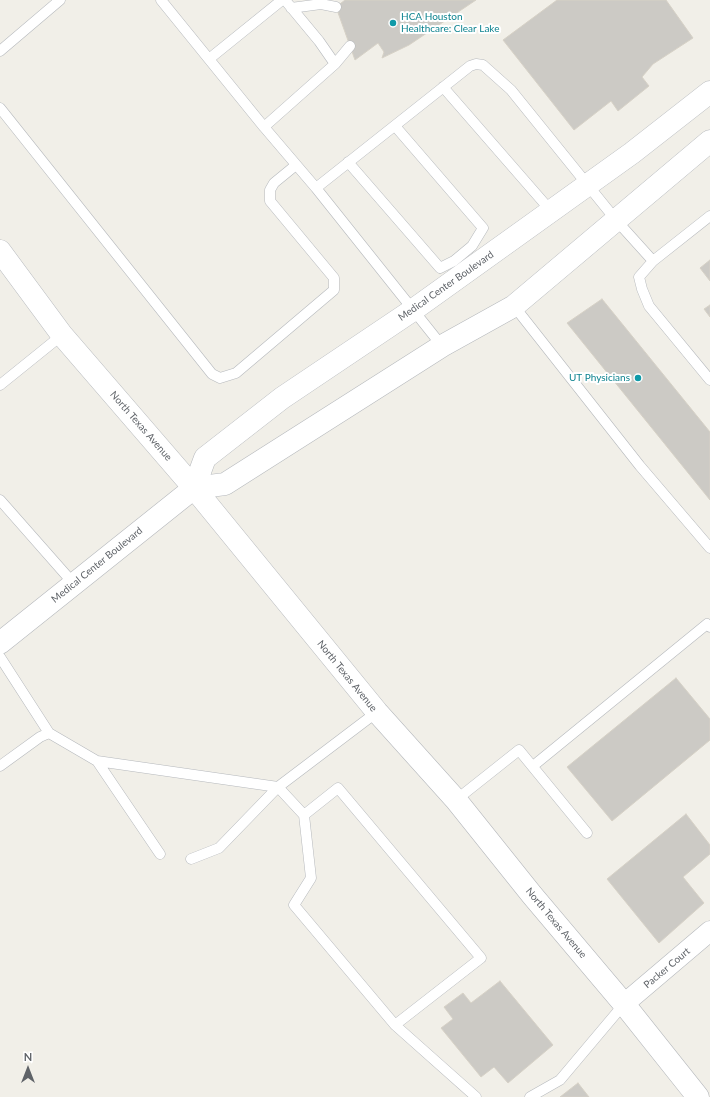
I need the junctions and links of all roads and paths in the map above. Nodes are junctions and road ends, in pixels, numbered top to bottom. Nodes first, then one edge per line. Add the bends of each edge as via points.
1 (60, 0) edge
2 (161, 0) edge
3 (286, 3) edge
4 (336, 7) dead end
5 (350, 46) dead end
6 (0, 51) edge
7 (209, 59) junction
8 (335, 64) junction
9 (443, 87) junction
10 (710, 92) edge
11 (0, 108) edge
12 (395, 126) junction
13 (264, 127) junction
14 (710, 141) edge
15 (348, 162) junction
16 (296, 165) junction
17 (588, 184) junction
18 (316, 188) junction
19 (551, 211) junction
20 (710, 216) edge
21 (616, 220) junction
22 (0, 251) edge
23 (653, 261) junction
24 (514, 306) junction
25 (413, 310) junction
26 (62, 335) junction
27 (442, 346) junction
28 (710, 380) edge
29 (0, 385) edge
30 (194, 488) junction
31 (0, 500) edge
32 (710, 548) edge
33 (74, 584) junction
34 (710, 627) edge
35 (0, 643) edge
36 (0, 657) edge
37 (377, 712) junction
38 (49, 733) junction
39 (97, 761) junction
40 (0, 766) edge
41 (533, 766) junction
42 (278, 787) junction
43 (456, 800) junction
44 (304, 815) junction
45 (587, 833) dead end
46 (160, 854) dead end
47 (191, 859) dead end
48 (710, 931) edge
49 (624, 1004) junction
50 (396, 1025) junction
51 (476, 1097) edge
52 (530, 1097) edge
53 (698, 1097) edge

1 - 6 lane
2 - 7 lane
3 - 4 lane
3 - 7 lane
3 - 8 lane
5 - 8 lane
7 - 13 lane
8 - 13 lane
9 - 12 lane
9 - 17 lane via 470,66 483,65 510,90
9 - 19 lane
10 - 17 street, Medical Center Boulevard
11 - 16 lane via 212,374 220,378 236,373 334,290 334,278 270,201 270,190 274,183
12 - 15 lane
12 - 15 lane via 483,228 472,246 454,261 440,268
13 - 16 lane
14 - 21 street
15 - 18 lane
16 - 18 lane
17 - 19 street, Medical Center Boulevard
17 - 21 lane
18 - 25 lane
19 - 25 street, Medical Center Boulevard
20 - 23 lane
21 - 23 lane
21 - 24 street
22 - 26 street, North Texas Avenue
23 - 28 lane via 639,277 649,306
24 - 27 street
24 - 32 lane via 640,466
25 - 27 lane
25 - 30 street, Medical Center Boulevard via 282,398 205,458
26 - 29 lane
26 - 30 street, North Texas Avenue
27 - 30 street via 226,484
30 - 33 street, Medical Center Boulevard
30 - 37 street, North Texas Avenue
31 - 33 lane
33 - 35 street, Medical Center Boulevard
34 - 41 lane via 708,624
36 - 38 lane
37 - 42 lane
37 - 43 street, North Texas Avenue
38 - 39 lane
38 - 40 lane via 40,736
39 - 42 lane
39 - 46 lane
41 - 43 lane via 519,750
41 - 45 lane
42 - 44 lane
42 - 47 lane via 219,848
43 - 49 street, North Texas Avenue
44 - 50 lane via 311,878 294,905
44 - 50 lane via 338,788 481,958
48 - 49 street, Packer Court
49 - 52 lane via 560,1080
49 - 53 street, North Texas Avenue
50 - 51 lane

